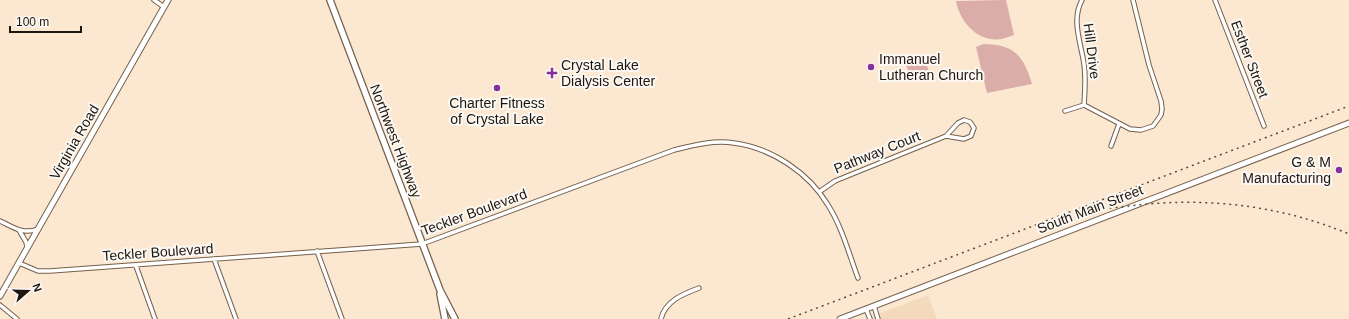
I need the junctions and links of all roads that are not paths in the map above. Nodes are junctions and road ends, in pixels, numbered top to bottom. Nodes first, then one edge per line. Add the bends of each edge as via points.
1 (154, 0) edge
2 (168, 0) edge
3 (330, 0) edge
4 (1082, 0) edge
5 (1133, 0) edge
6 (1215, 0) edge
7 (164, 7) junction
8 (1084, 105) junction
9 (1065, 111) dead end
10 (1349, 123) edge
11 (1119, 124) junction
12 (1264, 126) dead end
13 (946, 136) junction
14 (1110, 146) dead end
15 (819, 192) junction
16 (0, 221) edge
17 (39, 228) junction
18 (19, 230) junction
19 (422, 244) junction
20 (27, 249) junction
21 (317, 251) junction
22 (214, 259) junction
23 (19, 263) junction
24 (136, 266) junction
25 (858, 278) dead end
26 (699, 288) dead end
27 (440, 290) junction
28 (0, 296) edge
29 (0, 305) edge
30 (874, 306) junction
31 (866, 309) junction
32 (17, 319) edge
33 (155, 319) edge
34 (236, 319) edge
35 (342, 319) edge
36 (445, 319) edge
37 (455, 319) edge
38 (661, 319) edge
39 (840, 319) edge
40 (870, 319) edge
41 (878, 319) edge

1 - 7 street
2 - 7 street, Virginia Road
3 - 19 main road, Northwest Highway
4 - 8 street, Hill Drive via 1076,15 1086,79
5 - 11 street via 1161,101 1161,115 1153,126 1147,129 1136,130
6 - 12 street, Esther Street
7 - 17 street, Virginia Road
8 - 9 street
8 - 11 street
10 - 30 street, South Main Street
11 - 14 street
13 - 13 street, Pathway Court via 964,139 971,136 974,128 970,122 964,120
13 - 15 street, Pathway Court via 835,181
15 - 19 street, Teckler Boulevard via 786,162 753,147 734,143 695,144 647,159
15 - 25 street, Teckler Boulevard via 841,232
16 - 18 street
17 - 18 street via 30,231
17 - 20 street, Virginia Road
18 - 20 street
19 - 21 street, Teckler Boulevard
19 - 27 main road, Northwest Highway
20 - 23 street, Virginia Road
21 - 22 street, Teckler Boulevard
21 - 35 street
22 - 24 street, Teckler Boulevard
22 - 34 street
23 - 24 street, Teckler Boulevard via 38,272
23 - 28 street, Virginia Road
24 - 33 street
26 - 38 street via 674,300 663,311
27 - 36 main road, Northwest Highway
27 - 37 main road, Northwest Highway
29 - 32 street
30 - 31 street, South Main Street
30 - 41 street
31 - 39 street, South Main Street
31 - 40 street

